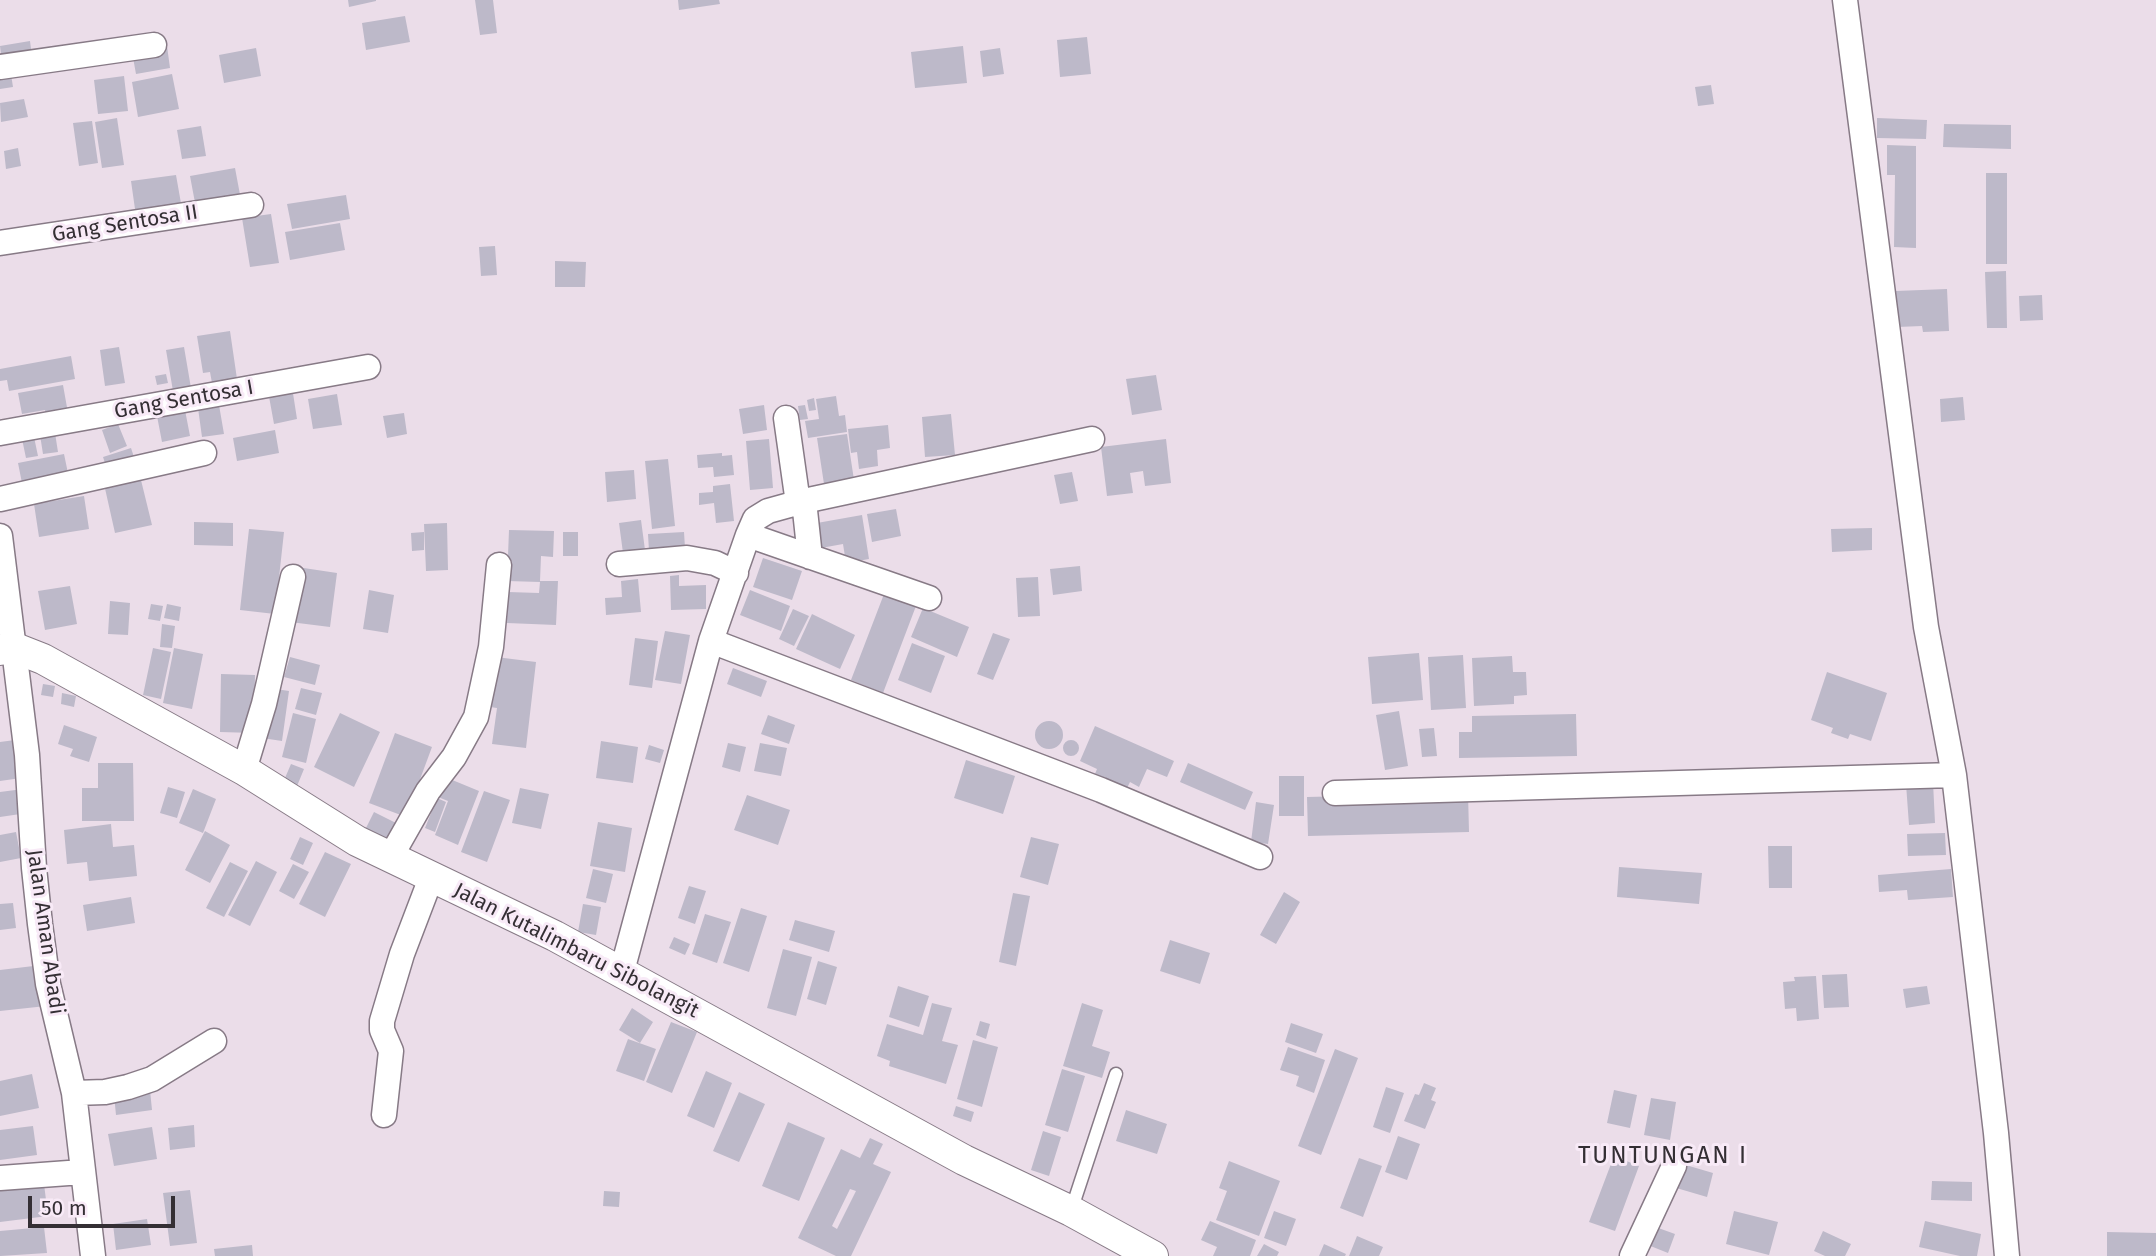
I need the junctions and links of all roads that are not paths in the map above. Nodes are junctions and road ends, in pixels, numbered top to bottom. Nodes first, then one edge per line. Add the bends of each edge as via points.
1 (1845, 0) edge
2 (154, 45) dead end
3 (0, 67) edge
4 (251, 205) dead end
5 (0, 243) edge
6 (368, 368) dead end
7 (786, 418) dead end
8 (0, 433) edge
9 (1092, 439) dead end
10 (204, 453) dead end
11 (0, 499) edge
12 (801, 502) junction
13 (748, 535) junction
14 (0, 536) edge
15 (810, 556) junction
16 (619, 564) dead end
17 (499, 565) dead end
18 (736, 573) junction
19 (293, 577) dead end
20 (929, 598) dead end
21 (711, 641) junction
22 (8, 649) edge
23 (244, 770) junction
24 (1954, 775) junction
25 (1335, 793) dead end
26 (390, 858) junction
27 (1260, 858) dead end
28 (431, 878) junction
29 (622, 971) junction
30 (214, 1041) dead end
31 (1116, 1074) dead end
32 (74, 1093) junction
33 (384, 1115) dead end
34 (1674, 1166) dead end
35 (82, 1172) junction
36 (0, 1178) edge
37 (1071, 1211) junction
38 (93, 1256) edge
39 (1153, 1256) edge
40 (1632, 1256) edge
41 (2007, 1256) edge

1 - 24 street via 1926,627
2 - 3 street
4 - 5 street, Gang Sentosa II
6 - 8 street, Gang Sentosa I
7 - 12 street
9 - 12 street
10 - 11 street
12 - 13 street via 755,519
12 - 15 street
13 - 15 street
13 - 18 street
14 - 22 street, Jalan Aman Abadi
15 - 20 street
16 - 18 street via 687,558
17 - 26 street via 491,647 476,717
18 - 21 street
19 - 23 street
21 - 27 street via 1101,790
21 - 29 street
22 - 23 street, Jalan Kutalimbaru Sibolangit via 43,659
22 - 32 street, Jalan Aman Abadi via 27,755 48,984
23 - 26 street, Jalan Kutalimbaru Sibolangit
24 - 25 street
24 - 41 street
26 - 28 street, Jalan Kutalimbaru Sibolangit
28 - 29 street, Jalan Kutalimbaru Sibolangit
28 - 33 street via 382,1021 391,1051
29 - 37 street, Jalan Kutalimbaru Sibolangit via 964,1160
30 - 32 street via 152,1079 105,1092
31 - 37 lane
32 - 35 street, Jalan Aman Abadi
34 - 40 street
35 - 36 street
35 - 38 street, Jalan Aman Abadi
37 - 39 street, Jalan Kutalimbaru Sibolangit

